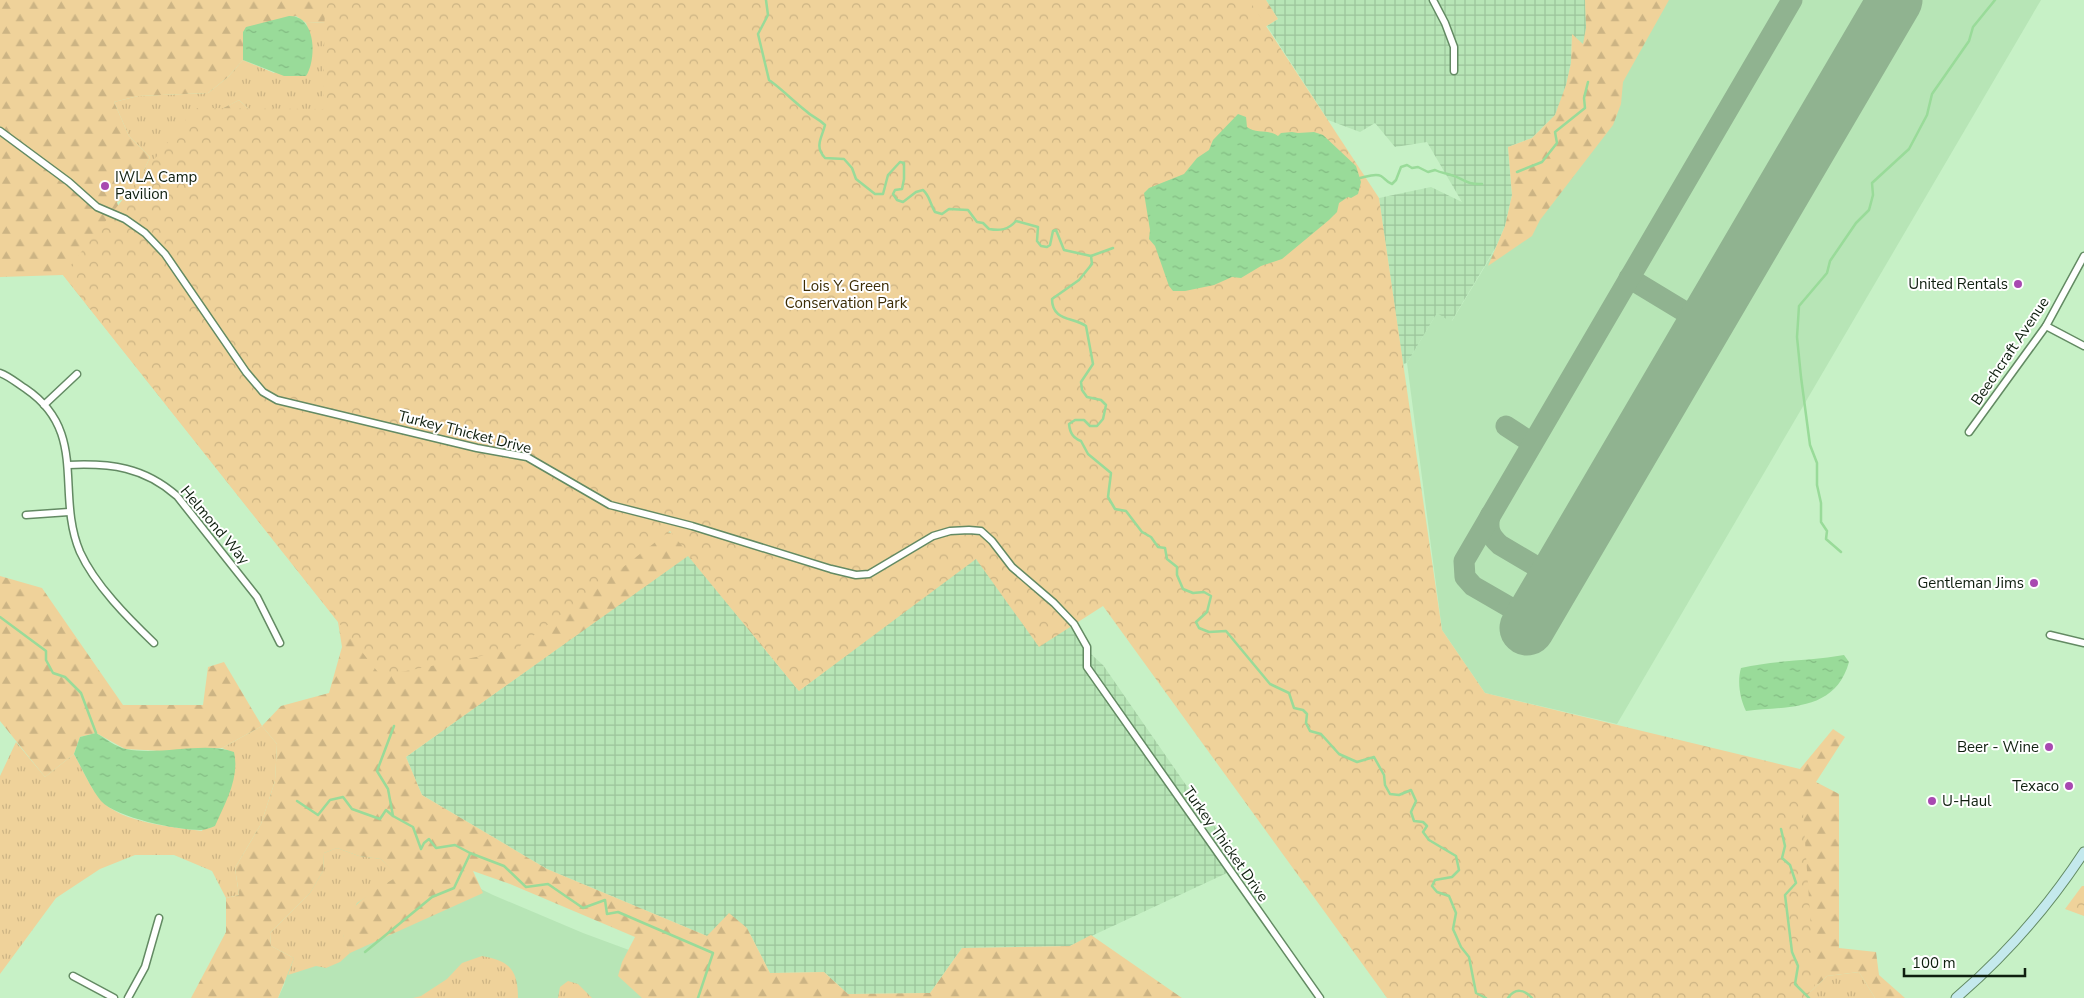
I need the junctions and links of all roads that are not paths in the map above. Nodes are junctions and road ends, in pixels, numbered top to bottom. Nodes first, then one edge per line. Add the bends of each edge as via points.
1 (1433, 0) edge
2 (1454, 71) dead end
3 (0, 131) edge
4 (2084, 256) edge
5 (2046, 326) junction
6 (2084, 346) edge
7 (0, 373) edge
8 (77, 374) dead end
9 (44, 405) junction
10 (1969, 432) dead end
11 (68, 465) junction
12 (70, 512) junction
13 (26, 515) dead end
14 (2050, 635) dead end
15 (154, 643) dead end
16 (280, 643) dead end
17 (2084, 643) edge
18 (2084, 852) edge
19 (159, 918) dead end
20 (73, 976) dead end
21 (114, 998) edge
22 (128, 998) edge
23 (1320, 998) edge
24 (1956, 998) edge

1 - 2 street via 1454,47
3 - 23 street, Turkey Thicket Drive via 98,207 125,219 145,233 165,254 246,372 263,392 277,400 527,457 610,505 856,575 870,574 933,536 950,531 981,531 992,540 1012,568 1074,624 1087,647 1087,667
4 - 5 street, Beechcraft Avenue
5 - 6 street
5 - 10 street, Beechcraft Avenue
7 - 9 street
8 - 9 street
9 - 11 street via 61,430
11 - 12 street
11 - 16 street, Helmond Way via 117,466 135,470 178,496 258,597
12 - 13 street
12 - 15 street via 81,552 97,580
14 - 17 street
18 - 24 main road via 2032,923
19 - 22 street via 145,967
20 - 21 street

